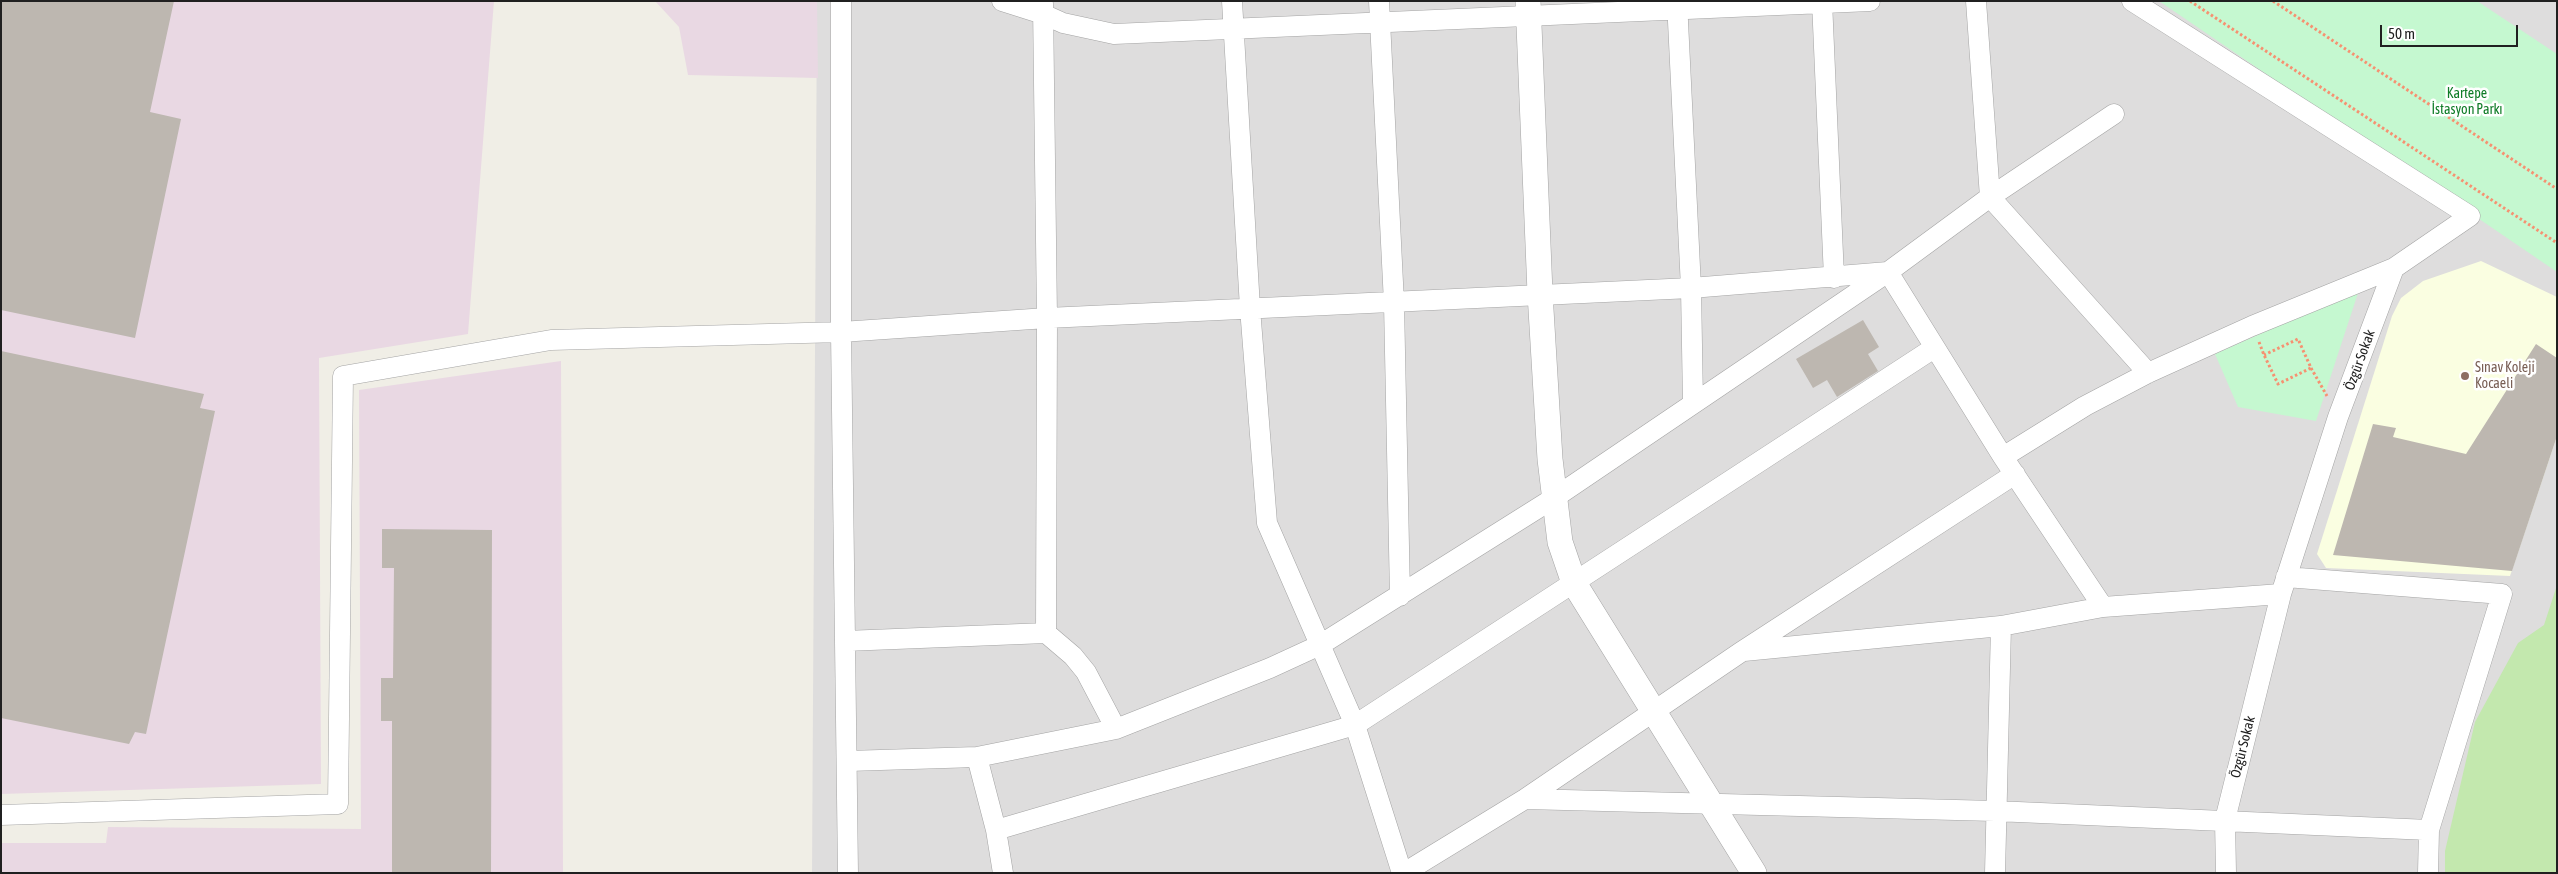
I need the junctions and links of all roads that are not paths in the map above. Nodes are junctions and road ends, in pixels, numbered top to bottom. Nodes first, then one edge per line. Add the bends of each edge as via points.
1 (841, 1) edge
2 (1002, 1) edge
3 (1232, 1) edge
4 (1870, 1) edge
5 (1976, 1) edge
6 (2132, 1) edge
7 (1822, 2) edge
8 (1677, 6) edge
9 (1043, 8) edge
10 (1528, 8) edge
11 (1379, 11) edge
12 (1233, 29) junction
13 (2114, 114) dead end
14 (1990, 197) junction
15 (2394, 268) junction
16 (1888, 272) junction
17 (1834, 278) junction
18 (1691, 288) junction
19 (1540, 294) junction
20 (1394, 303) junction
21 (1250, 308) junction
22 (1047, 318) junction
23 (841, 332) junction
24 (1934, 348) junction
25 (2148, 373) junction
26 (1693, 403) junction
27 (2003, 457) junction
28 (2015, 474) junction
29 (1554, 498) junction
30 (1574, 583) junction
31 (2284, 586) junction
32 (1400, 596) junction
33 (2104, 607) junction
34 (2000, 626) junction
35 (1046, 634) junction
36 (845, 642) junction
37 (1320, 645) junction
38 (1741, 652) junction
39 (1652, 712) junction
40 (1355, 725) junction
41 (1116, 729) junction
42 (977, 757) junction
43 (848, 761) junction
44 (1525, 799) junction
45 (1710, 805) junction
46 (1995, 811) junction
47 (1, 815) edge
48 (2225, 820) junction
49 (996, 830) junction
50 (2429, 830) junction
51 (848, 873) edge
52 (1003, 873) edge
53 (1403, 873) edge
54 (1754, 873) edge
55 (1995, 873) edge
56 (2226, 873) edge
57 (2428, 873) edge

1 - 23 street
2 - 9 street
3 - 12 street
4 - 7 street
5 - 14 street
6 - 15 street via 2470,216
7 - 8 street
7 - 17 street
8 - 10 street
8 - 18 street
9 - 12 street via 1081,28 1114,34
9 - 22 street
10 - 11 street
10 - 19 street
11 - 12 street
11 - 20 street
12 - 21 street
13 - 14 street
14 - 16 street
14 - 25 street
15 - 25 street
15 - 31 street, Özgür Sokak via 2338,417
16 - 17 street
16 - 24 street
16 - 26 street
17 - 18 street
18 - 19 street
18 - 26 street
19 - 20 street
19 - 29 street
20 - 21 street
20 - 32 street
21 - 22 street
21 - 37 street via 1266,523
22 - 23 street
22 - 35 street
23 - 36 street
23 - 47 street via 551,340 343,376 338,804
24 - 27 street
24 - 30 street
25 - 27 street via 2085,406
26 - 29 street
27 - 28 street
28 - 33 street
28 - 38 street
29 - 30 street via 1560,542
29 - 32 street
30 - 39 street
30 - 40 street
31 - 33 street
31 - 48 street, Özgür Sokak
31 - 50 street via 2502,594
32 - 37 street
33 - 34 street
34 - 38 street
34 - 46 street
35 - 36 street
35 - 41 street via 1073,656 1086,672
36 - 43 street
37 - 40 street
37 - 41 street
38 - 39 street
39 - 44 street
39 - 45 street
40 - 49 street
40 - 53 street
41 - 42 street
42 - 43 street
42 - 49 street
43 - 51 street
44 - 45 street
44 - 53 street
45 - 46 street
45 - 54 street
46 - 48 street
46 - 55 street
48 - 50 street
48 - 56 street, Özgür Sokak
49 - 52 street
50 - 57 street

